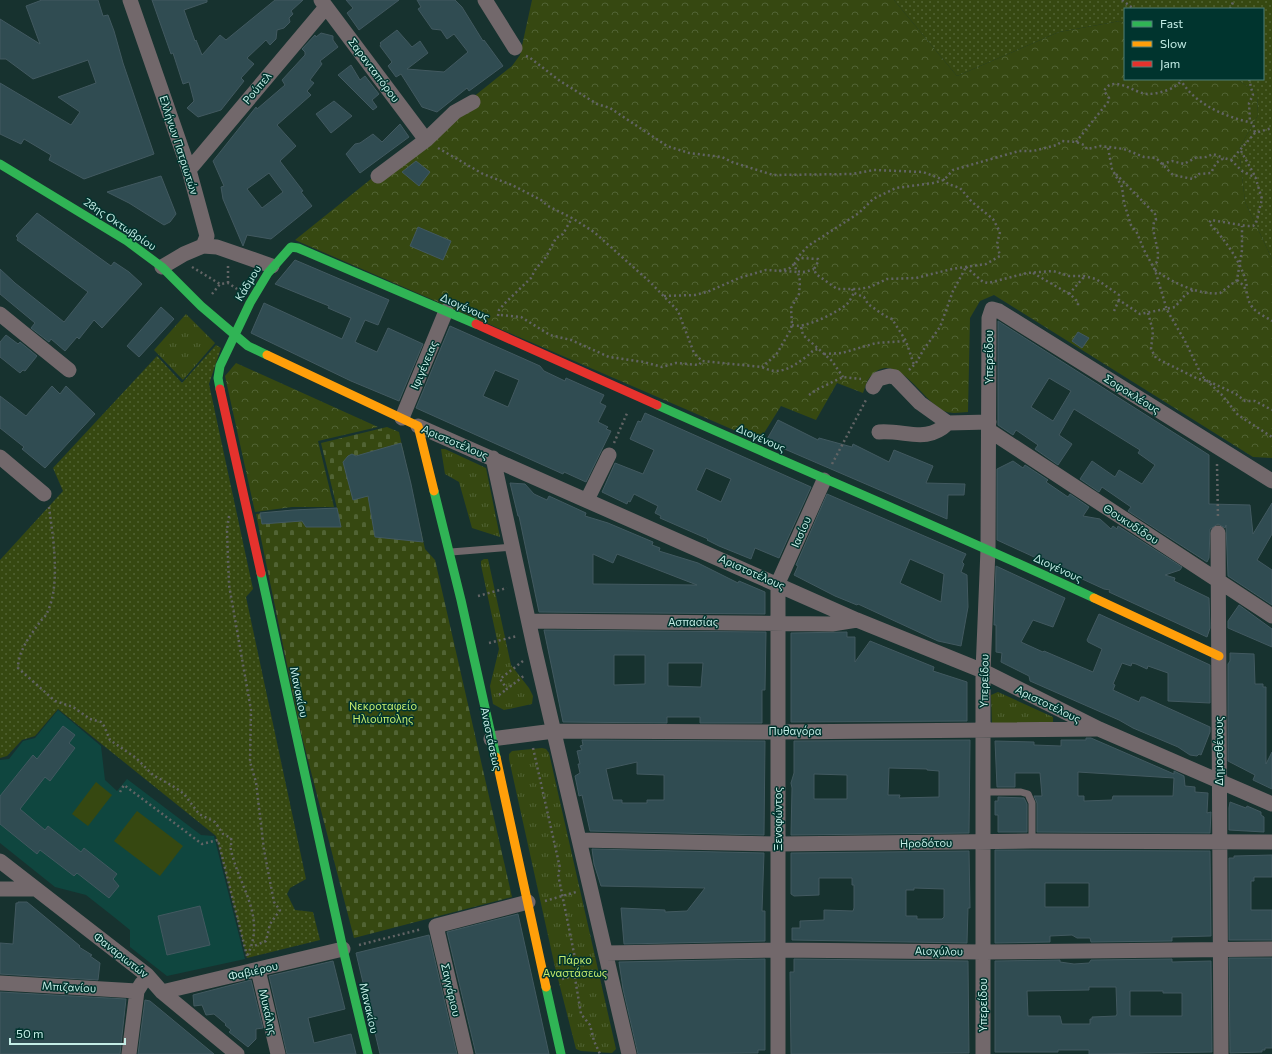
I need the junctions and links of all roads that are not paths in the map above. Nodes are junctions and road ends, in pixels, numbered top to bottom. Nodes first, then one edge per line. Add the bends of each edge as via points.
1 (130, 0) edge
2 (485, 0) edge
3 (324, 3) edge
4 (515, 48) road end
5 (473, 102) dead end
6 (426, 140) junction
7 (0, 164) edge
8 (188, 170) junction
9 (378, 176) dead end
10 (203, 246) junction
11 (291, 247) joint
12 (272, 266) junction
13 (162, 267) junction
14 (992, 309) joint
15 (446, 312) junction
16 (0, 314) edge
17 (234, 336) junction
18 (69, 370) dead end
19 (875, 383) road end
20 (402, 418) junction
21 (948, 423) junction
22 (418, 426) junction
23 (990, 427) junction
24 (879, 432) dead end
25 (608, 455) road end
26 (0, 457) edge
27 (493, 458) junction
28 (1250, 466) junction
29 (1272, 468) edge
30 (824, 480) junction
31 (1272, 481) edge
32 (44, 494) road end
33 (587, 500) junction
34 (1218, 533) road end
35 (513, 547) junction
36 (988, 550) junction
37 (449, 552) junction
38 (1218, 582) junction
39 (778, 584) junction
40 (1272, 616) edge
41 (857, 620) junction
42 (778, 622) junction
43 (530, 627) junction
44 (1219, 656) junction
45 (983, 672) junction
46 (1099, 729) junction
47 (984, 730) junction
48 (554, 731) junction
49 (778, 732) junction
50 (491, 739) junction
51 (1220, 780) junction
52 (983, 792) junction
53 (1272, 804) edge
54 (579, 840) junction
55 (1032, 841) junction
56 (982, 842) junction
57 (1220, 842) junction
58 (1272, 842) edge
59 (778, 844) junction
60 (0, 862) edge
61 (35, 888) junction
62 (0, 889) edge
63 (529, 904) junction
64 (343, 949) junction
65 (1220, 949) junction
66 (1272, 949) edge
67 (778, 950) junction
68 (983, 952) junction
69 (608, 959) junction
70 (255, 971) junction
71 (147, 975) junction
72 (0, 983) edge
73 (137, 991) junction
74 (162, 992) junction
75 (129, 1054) edge
76 (238, 1054) edge
77 (278, 1054) edge
78 (368, 1054) edge
79 (466, 1054) edge
80 (561, 1054) edge
81 (629, 1054) edge
82 (778, 1054) edge
83 (983, 1054) edge
84 (1221, 1054) edge

1 - 8 street, Ελλήνων Πατριωτών
2 - 4 street
3 - 6 street, Σαρανταπόρου
3 - 8 street, Ρούπελ
5 - 6 street via 456,112
6 - 9 street
7 - 13 street, 28ης Οκτωβρίου via 128,241
8 - 10 street, Ελλήνων Πατριωτών via 207,236
10 - 12 street via 217,247
10 - 13 street
11 - 12 street, Κάδμου
11 - 15 street, Διογένους
12 - 17 street, Κάδμου
13 - 17 street, 28ης Οκτωβρίου
14 - 23 street, Υπερείδου via 989,318
14 - 28 street, Σοφοκλέους
15 - 20 street, Ιφιγένειας
15 - 30 street, Διογένους
16 - 18 street
17 - 20 street, Αριστοτέλους via 248,346
17 - 64 street, Μανακίου via 220,366 218,378
19 - 21 street via 890,376 899,381 920,403
20 - 22 street, Αριστοτέλους
21 - 23 street
21 - 24 street via 928,435
22 - 27 street, Αριστοτέλους
22 - 37 street, Αναστάσεως
23 - 36 street, Υπερείδου
23 - 38 street, Θουκυδίδου
25 - 33 street
26 - 32 street
27 - 33 street, Αριστοτέλους
27 - 35 street
28 - 29 street
28 - 31 street, Σοφοκλέους
30 - 36 street, Διογένους
30 - 39 street, Ιασίου
33 - 39 street, Αριστοτέλους
34 - 38 street, Δημοσθένους
35 - 37 lane
35 - 43 street
36 - 44 street, Διογένους
36 - 45 street, Υπερείδου
37 - 50 street, Αναστάσεως
38 - 40 street, Θουκυδίδου
38 - 44 street, Δημοσθένους
39 - 41 street, Αριστοτέλους
39 - 42 street, Ξενοφώντος
41 - 42 street, Ασπασίας via 832,624
41 - 45 street, Αριστοτέλους
42 - 43 street, Ασπασίας
42 - 49 street, Ξενοφώντος
43 - 48 street
44 - 51 street, Δημοσθένους
45 - 46 street, Αριστοτέλους
45 - 47 street, Υπερείδου
46 - 47 street, Πυθαγόρα
46 - 51 street, Αριστοτέλους
47 - 49 street, Πυθαγόρα
47 - 52 street, Υπερείδου
48 - 49 street, Πυθαγόρα
48 - 50 street, Πυθαγόρα
48 - 54 street
49 - 59 street, Ξενοφώντος
50 - 63 street, Αναστάσεως
51 - 53 street, Αριστοτέλους
51 - 57 street, Δημοσθένους
52 - 55 lane via 1028,794 1032,803
52 - 56 street, Υπερείδου
54 - 59 street, Ηροδότου
54 - 69 street
55 - 56 street, Ηροδότου
55 - 57 street, Ηροδότου
56 - 59 street, Ηροδότου
56 - 68 street, Υπερείδου
57 - 58 street, Ηροδότου
57 - 65 street, Δημοσθένους
59 - 67 street, Ξενοφώντος
60 - 61 street, Φαναριωτών
61 - 62 street
61 - 71 street, Φαναριωτών
63 - 79 street, Σαγγάριου via 436,926
63 - 80 street, Αναστάσεως
64 - 70 street, Φαβιέρου
64 - 78 street, Μανακίου
65 - 66 street, Αισχύλου
65 - 68 street, Αισχύλου
65 - 84 street, Δημοσθένους
67 - 68 street, Αισχύλου
67 - 69 street, Αισχύλου
67 - 82 street, Ξενοφώντος
68 - 83 street, Υπερείδου
69 - 81 street
70 - 74 street, Φαβιέρου
70 - 77 street, Μυκάλης
71 - 73 street
71 - 74 street, Φαναριωτών
72 - 73 street, Μπιζανίου
73 - 75 street
74 - 76 street, Φαναριωτών

